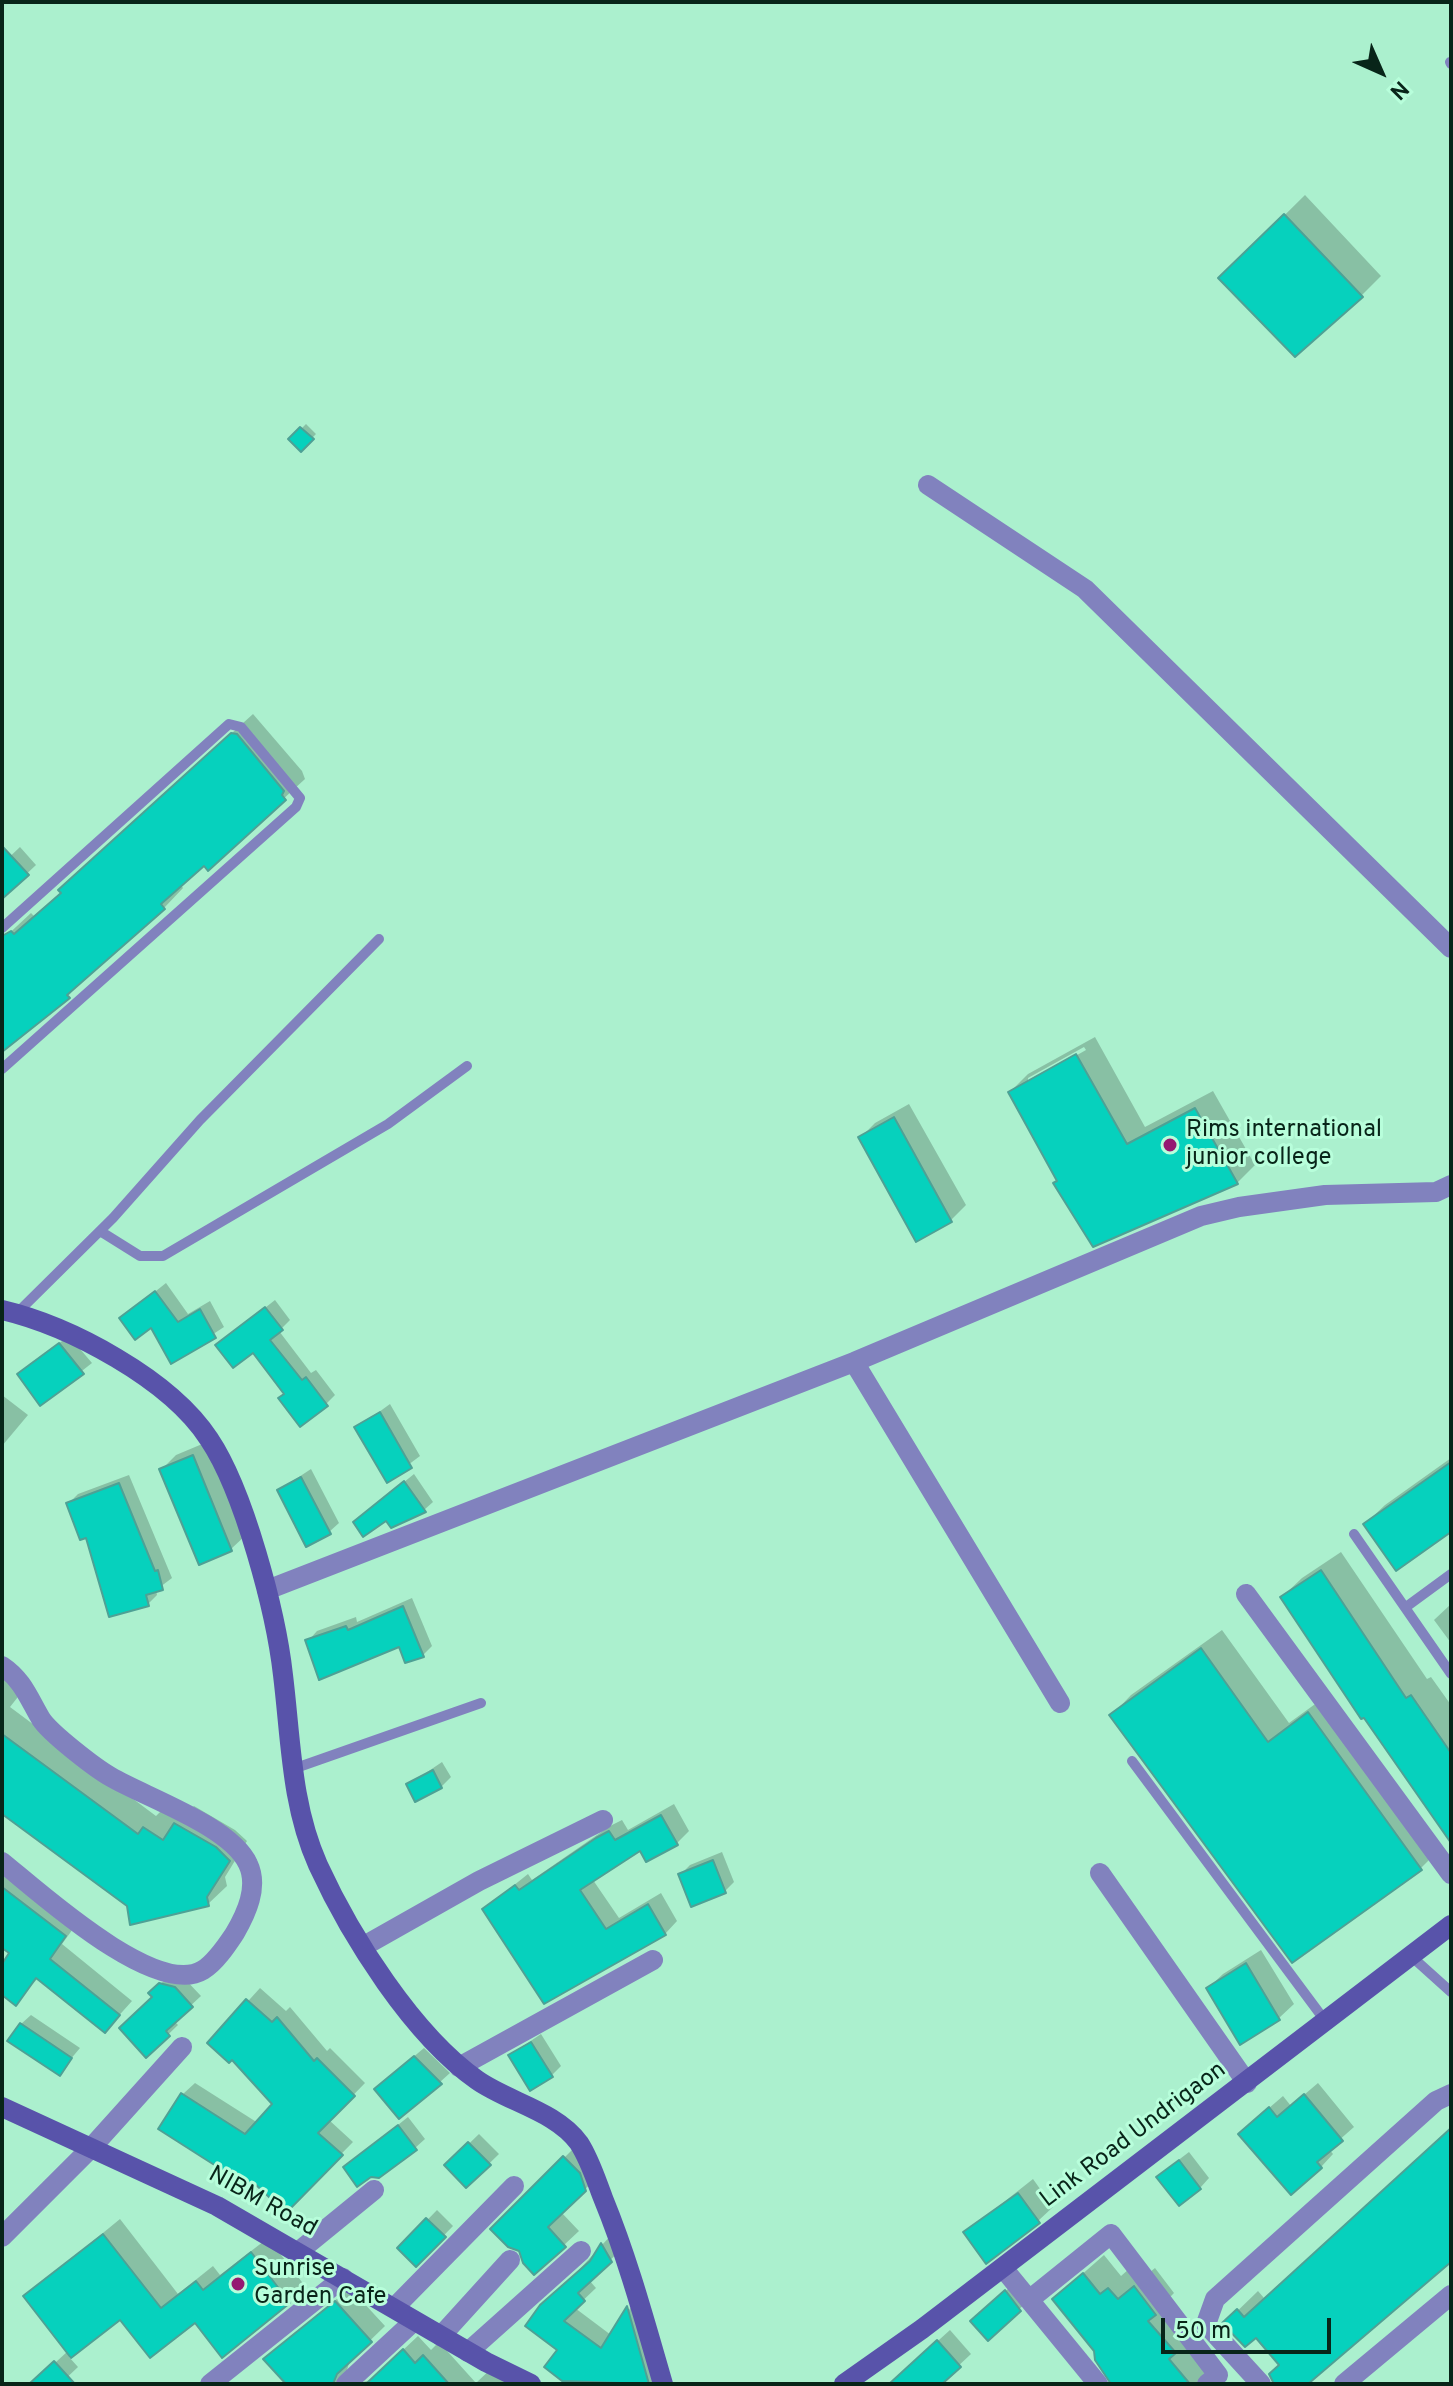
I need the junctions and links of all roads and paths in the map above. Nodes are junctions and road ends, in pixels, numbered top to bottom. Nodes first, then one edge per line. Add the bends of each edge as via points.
1 (928, 485) dead end
2 (2, 928) edge
3 (379, 939) dead end
4 (1451, 948) edge
5 (467, 1066) dead end
6 (2, 1069) edge
7 (1451, 1185) edge
8 (100, 1231) junction
9 (9, 1311) edge
10 (854, 1362) junction
11 (1354, 1534) dead end
12 (1451, 1574) edge
13 (267, 1590) junction
14 (1246, 1594) dead end
15 (1406, 1607) junction
16 (2, 1666) edge
17 (1451, 1674) edge
18 (481, 1703) dead end
19 (1060, 1703) dead end
20 (1132, 1761) dead end
21 (293, 1769) junction
22 (603, 1820) dead end
23 (2, 1862) edge
24 (1100, 1873) dead end
25 (1451, 1874) edge
26 (1451, 1925) edge
27 (364, 1946) junction
28 (1411, 1956) junction
29 (653, 1960) dead end
30 (1451, 1992) edge
31 (1326, 2022) junction
32 (182, 2047) dead end
33 (459, 2067) junction
34 (1247, 2083) junction
35 (1451, 2094) edge
36 (2, 2107) edge
37 (92, 2147) junction
38 (514, 2186) dead end
39 (374, 2190) dead end
40 (2, 2237) edge
41 (581, 2251) dead end
42 (298, 2252) junction
43 (510, 2260) dead end
44 (1003, 2268) junction
45 (343, 2278) junction
46 (1451, 2295) edge
47 (1029, 2300) junction
48 (394, 2308) junction
49 (414, 2321) junction
50 (441, 2336) junction
51 (468, 2352) junction
52 (210, 2384) edge
53 (346, 2384) edge
54 (531, 2384) edge
55 (663, 2384) edge
56 (844, 2384) edge
57 (1098, 2384) edge
58 (1207, 2384) edge
59 (1261, 2384) edge
60 (1344, 2384) edge

1 - 4 street via 1085,589
2 - 6 lane via 229,724 241,727 300,798
3 - 8 lane via 200,1120
5 - 8 lane via 388,1124 163,1256 140,1256
7 - 10 street via 1436,1192 1325,1195 1201,1216
8 - 9 lane
9 - 13 street via 77,1335 196,1420 224,1465
10 - 13 street
10 - 19 street
11 - 15 lane
12 - 15 lane
13 - 21 street via 280,1646
14 - 25 street
15 - 17 lane
16 - 23 street via 30,1694 42,1721 109,1777 176,1807 235,1848 249,1864 249,1908 202,1971 157,1971 121,1951
18 - 21 lane
20 - 31 lane
21 - 27 street via 300,1814 318,1864
22 - 27 street
24 - 34 street
26 - 28 street, Link Road Undrigaon
27 - 33 street via 402,2001
28 - 30 lane
28 - 31 street, Link Road Undrigaon
29 - 33 street
31 - 34 street, Link Road Undrigaon
32 - 37 street
33 - 55 street via 565,2128 578,2143 620,2239
34 - 44 street, Link Road Undrigaon
35 - 59 street via 1436,2101 1215,2299 1206,2324
36 - 37 street, NIBM Road
37 - 40 street
37 - 42 street, NIBM Road via 217,2206
38 - 48 street
39 - 42 street
41 - 51 street
42 - 45 street, NIBM Road
43 - 50 street
44 - 47 street
44 - 56 street, Link Road Undrigaon
45 - 48 street, NIBM Road
45 - 52 street
46 - 60 street
47 - 57 street
47 - 58 street via 1111,2234 1218,2375
48 - 49 street, NIBM Road
49 - 50 street, NIBM Road
49 - 53 street
50 - 51 street, NIBM Road
51 - 54 street, NIBM Road

